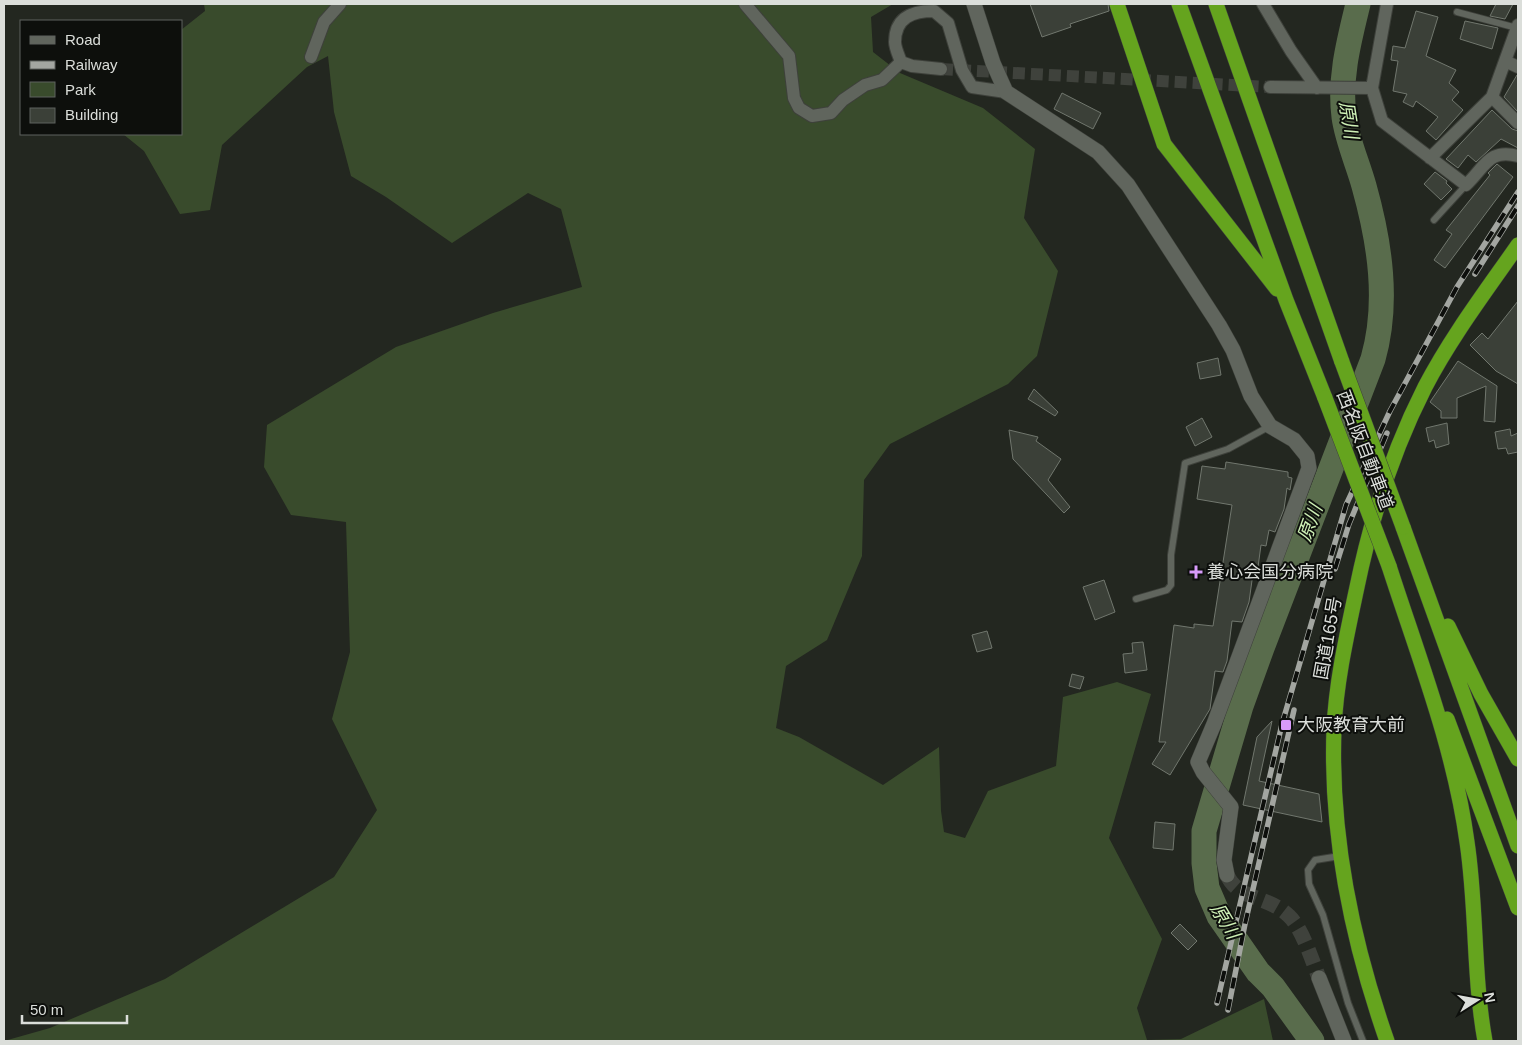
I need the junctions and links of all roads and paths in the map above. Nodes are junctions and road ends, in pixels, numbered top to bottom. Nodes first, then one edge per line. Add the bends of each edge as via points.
1 (340, 4) edge
2 (745, 4) edge
3 (974, 4) edge
4 (1117, 4) edge
5 (1179, 4) edge
6 (1216, 4) edge
7 (1263, 4) edge
8 (1387, 4) edge
9 (1457, 12) dead end
10 (1518, 26) edge
11 (311, 57) dead end
12 (1505, 61) junction
13 (900, 62) junction
14 (1518, 67) edge
15 (941, 69) tunnel mouth
16 (1270, 87) tunnel mouth
17 (1317, 88) junction
18 (1367, 88) junction
19 (1006, 92) junction
20 (1492, 97) junction
21 (1518, 123) edge
22 (1518, 156) edge
23 (1430, 158) junction
24 (1466, 185) junction
25 (1434, 220) dead end
26 (1518, 245) edge
27 (1286, 300) junction
28 (1270, 426) junction
29 (1403, 527) junction
30 (1389, 566) junction
31 (1136, 599) dead end
32 (1518, 759) edge
33 (1518, 846) edge
34 (1340, 856) junction
35 (1227, 875) tunnel mouth
36 (1518, 908) edge
37 (1320, 978) tunnel mouth
38 (1344, 1041) edge
39 (1363, 1041) edge
40 (1387, 1041) edge
41 (1485, 1041) edge

1 - 11 street via 324,22
2 - 13 street via 789,56 794,98 799,108 812,116 831,113 865,85 882,80
3 - 19 street via 993,64
4 - 27 highway via 1164,144
5 - 27 highway, 西名阪自動車道
6 - 29 highway, 西名阪自動車道, bridge
7 - 17 street
8 - 18 street
9 - 10 lane
10 - 12 street
12 - 14 street
12 - 20 street
13 - 15 street
13 - 19 street via 894,42 898,28 915,11 934,11 948,23 962,70 972,87
16 - 17 street
17 - 18 street
18 - 23 street via 1382,121
19 - 28 street via 1098,152 1128,186 1219,325 1251,396
20 - 21 street
20 - 23 street
22 - 24 street via 1506,153 1490,157
23 - 24 street
24 - 25 lane
26 - 34 highway, 国道165号 via 1426,387 1395,454 1379,503 1363,559 1338,686 1334,772
27 - 30 highway, 西名阪自動車道, bridge
28 - 31 lane via 1228,449 1186,463 1171,555 1171,584 1167,590
28 - 35 street via 1294,440 1307,456 1309,468 1198,762 1231,807 1224,860
29 - 32 highway via 1477,686
29 - 33 highway, 西名阪自動車道
30 - 36 highway, 西名阪自動車道
30 - 41 highway via 1446,747 1462,809 1472,874 1478,994
34 - 39 lane via 1315,860 1308,870 1309,884 1330,935 1348,1003
34 - 40 highway, 国道165号 via 1363,965
37 - 38 street

